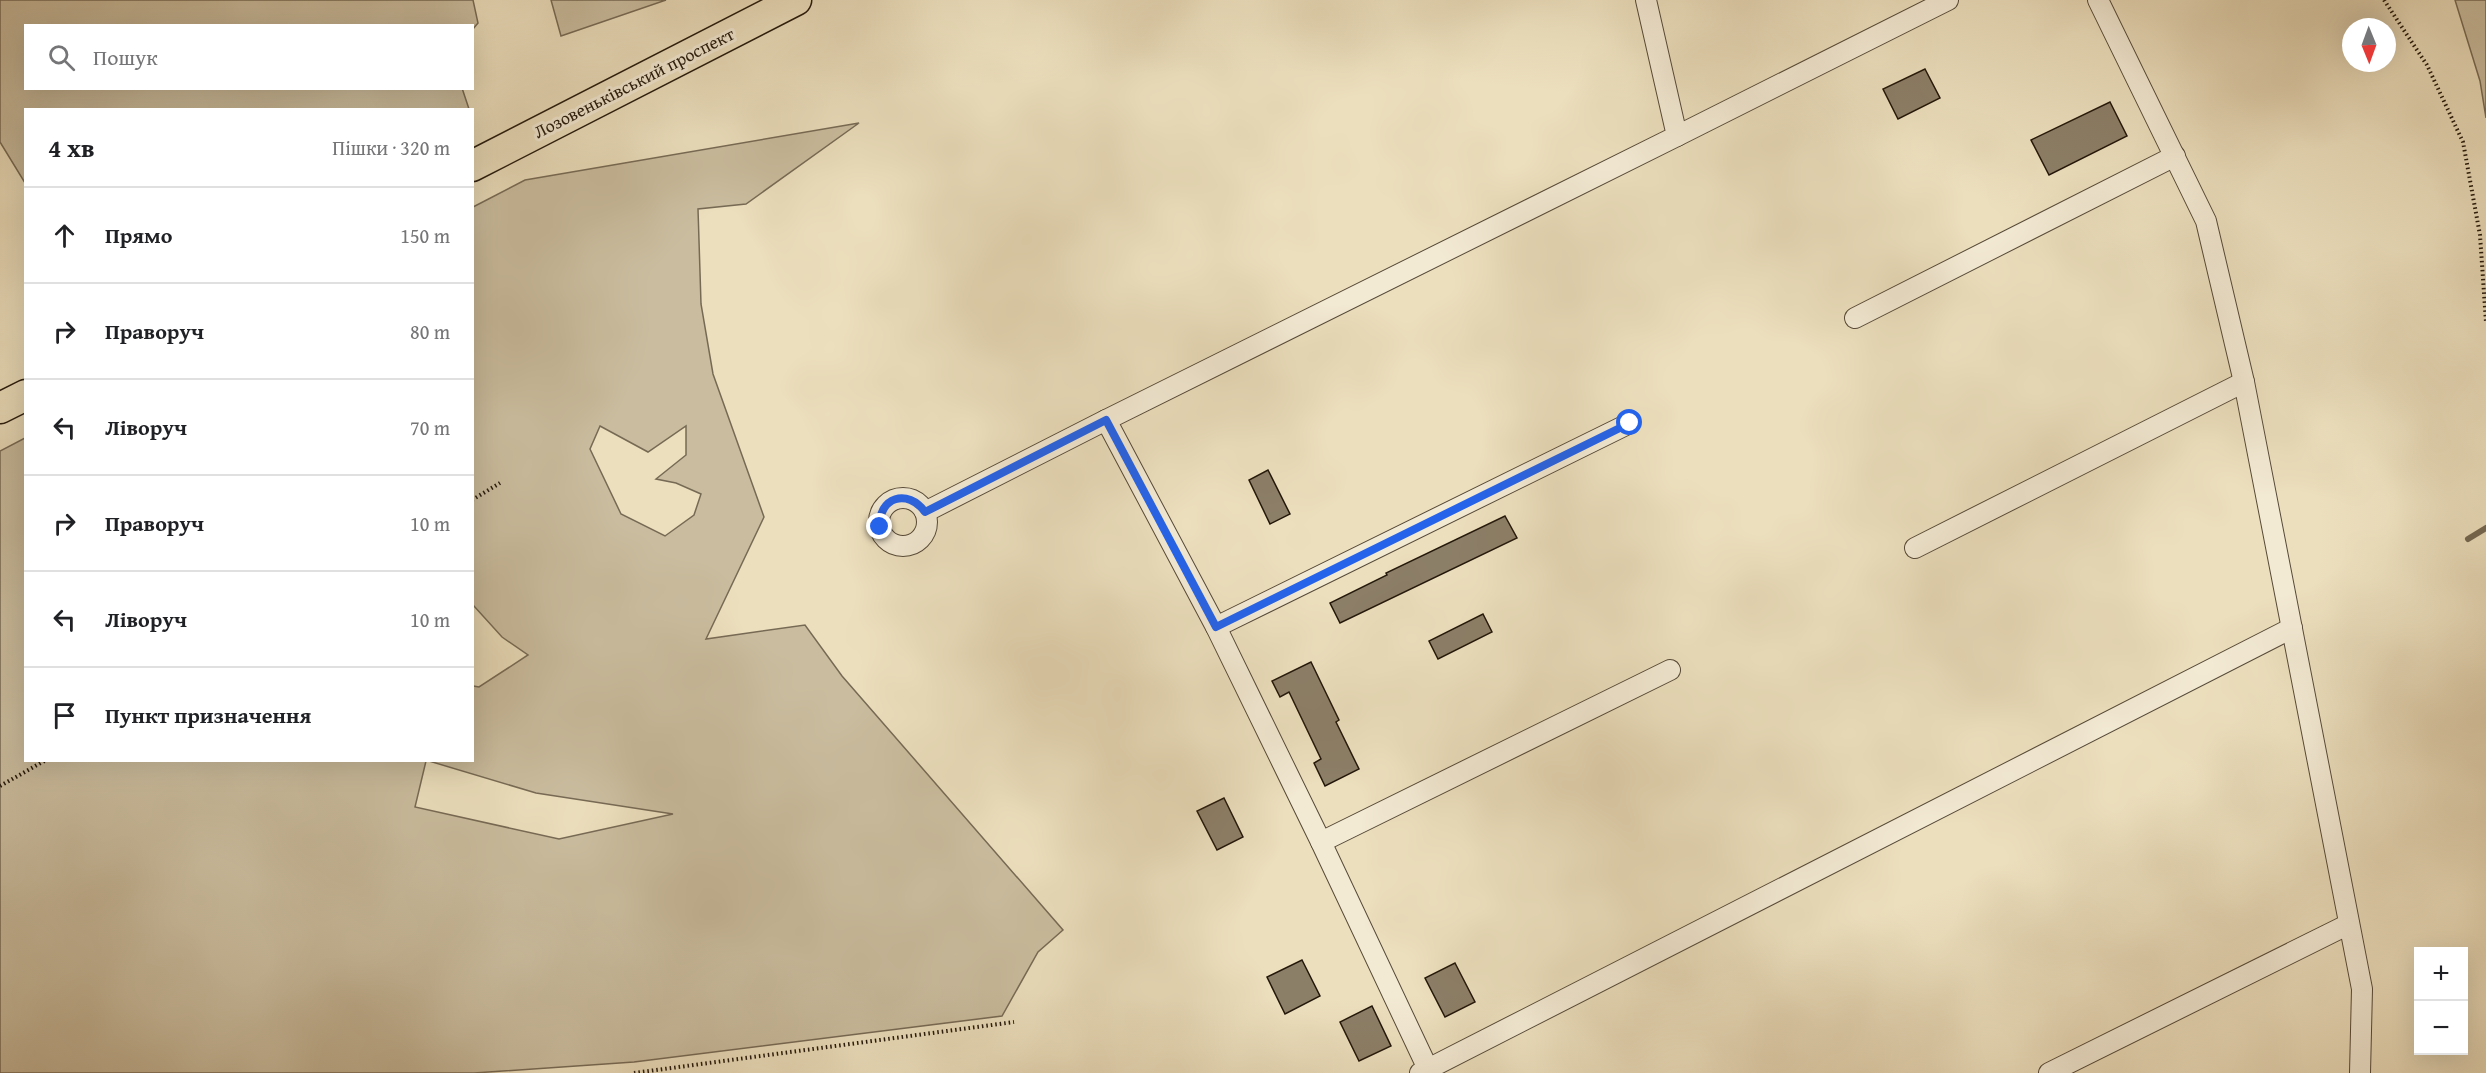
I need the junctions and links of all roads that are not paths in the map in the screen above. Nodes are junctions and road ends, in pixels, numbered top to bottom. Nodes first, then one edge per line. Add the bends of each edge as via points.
1 (796, 0) edge
2 (1646, 0) edge
3 (1948, 0) edge
4 (2098, 0) edge
5 (1677, 136) junction
6 (2175, 156) junction
7 (474, 165) edge
8 (1855, 318) dead end
9 (2244, 382) junction
10 (24, 396) edge
11 (0, 408) edge
12 (1106, 420) junction
13 (1630, 423) dead end
14 (925, 512) dead end
15 (1915, 548) dead end
16 (1216, 627) junction
17 (2292, 628) junction
18 (1670, 670) dead end
19 (1322, 842) junction
20 (2349, 924) junction
21 (1424, 1071) edge
22 (2049, 1073) edge
23 (2360, 1073) edge

1 - 7 highway, Лозовеньківський проспект
2 - 5 street
3 - 5 street
4 - 6 street
5 - 12 street
6 - 8 street
6 - 9 street via 2206,221
9 - 15 street
9 - 17 street
10 - 11 highway
12 - 14 street
12 - 16 street
13 - 16 street
16 - 19 street
17 - 20 street
17 - 21 street
18 - 19 street
19 - 21 street
20 - 22 street
20 - 23 street via 2362,989

